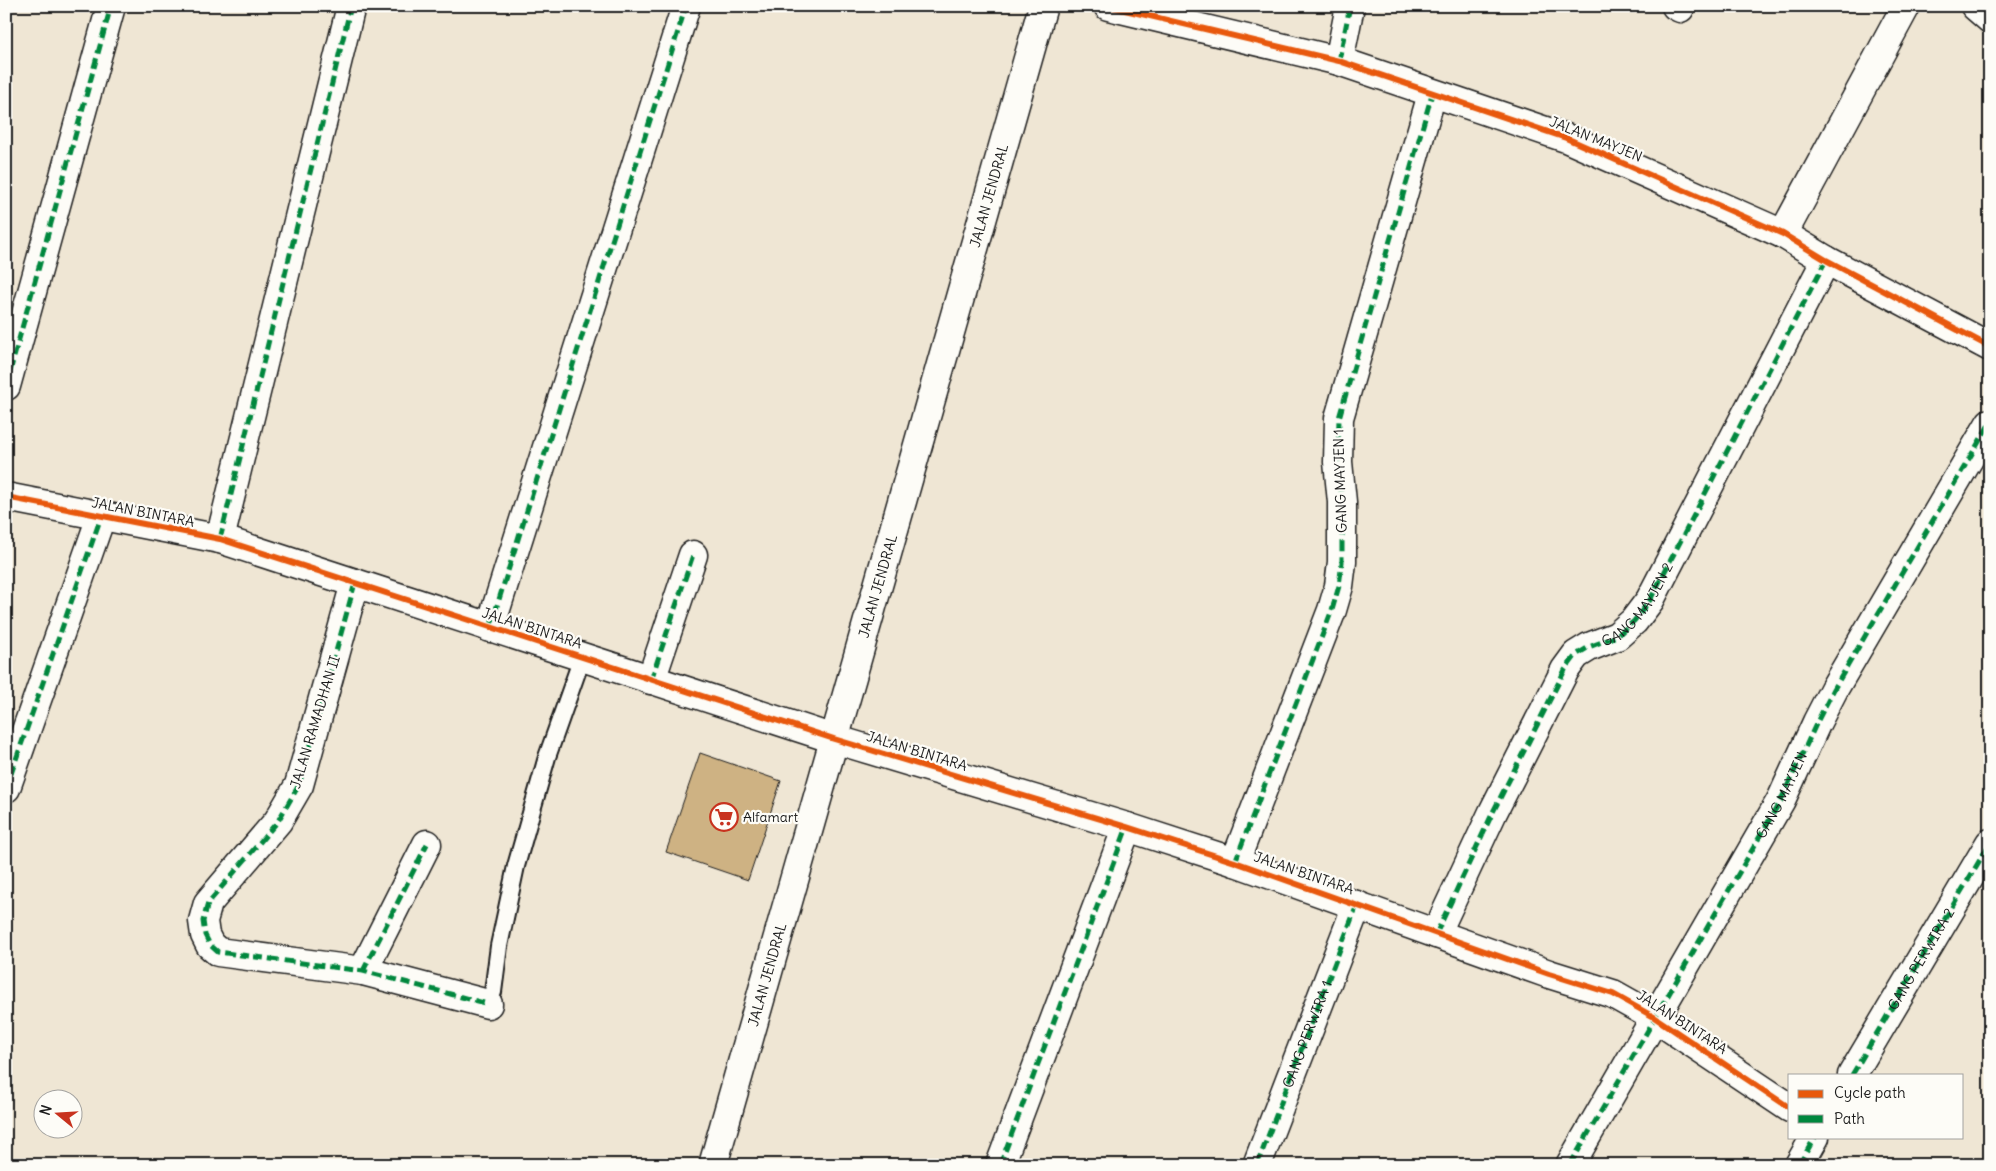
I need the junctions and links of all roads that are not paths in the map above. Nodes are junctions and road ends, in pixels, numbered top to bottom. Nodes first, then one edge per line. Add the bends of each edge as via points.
1 (111, 6) edge
2 (351, 6) edge
3 (686, 6) edge
4 (1043, 6) edge
5 (1108, 6) edge
6 (1350, 6) edge
7 (1906, 6) edge
8 (1975, 6) edge
9 (1990, 18) edge
10 (1339, 61) junction
11 (1432, 94) junction
12 (1783, 234) junction
13 (1826, 260) junction
14 (1990, 348) edge
15 (6, 386) edge
16 (1990, 423) edge
17 (6, 497) edge
18 (101, 517) junction
19 (220, 539) junction
20 (693, 556) dead end
21 (355, 584) junction
22 (490, 628) junction
23 (582, 658) junction
24 (651, 680) junction
25 (834, 739) junction
26 (6, 788) edge
27 (1127, 827) junction
28 (1990, 843) edge
29 (427, 844) dead end
30 (1235, 862) junction
31 (1357, 905) junction
32 (1436, 934) junction
33 (363, 971) junction
34 (488, 1004) joint
35 (1654, 1017) junction
36 (1853, 1074) edge
37 (1788, 1107) edge
38 (1814, 1138) edge
39 (714, 1165) edge
40 (1000, 1165) edge
41 (1257, 1165) edge
42 (1570, 1165) edge
43 (1799, 1165) edge

1 - 15 street
2 - 19 street
3 - 22 street
4 - 25 street, JALAN JENDRAL
5 - 10 street, JALAN MAYJEN
6 - 10 street
7 - 12 street
8 - 9 street
10 - 11 street, JALAN MAYJEN
11 - 12 street, JALAN MAYJEN via 1566,138
11 - 30 street, GANG MAYJEN 1 via 1339,418 1342,553 1339,586
12 - 13 street, JALAN MAYJEN
13 - 14 street, JALAN MAYJEN
13 - 32 street, GANG MAYJEN 2 via 1650,600 1617,636 1576,655 1565,670
16 - 35 street, GANG MAYJEN via 1834,689 1781,800
17 - 18 street, JALAN BINTARA
18 - 19 street, JALAN BINTARA
18 - 26 street
19 - 21 street, JALAN BINTARA
20 - 24 street
21 - 22 street, JALAN BINTARA
21 - 33 street, JALAN RAMADHAN II via 298,785 278,822 208,903 203,921 205,935 218,952
22 - 23 street, JALAN BINTARA
23 - 24 street, JALAN BINTARA
23 - 34 lane via 547,757 516,866 493,992
24 - 25 street, JALAN BINTARA
25 - 27 street, JALAN BINTARA
25 - 39 street, JALAN JENDRAL
27 - 30 street, JALAN BINTARA
27 - 40 street
28 - 36 street, GANG PERWIRA 2
29 - 33 street
30 - 31 street, JALAN BINTARA
31 - 32 street, JALAN BINTARA
31 - 41 street, GANG PERWIRA 1
32 - 35 street, JALAN BINTARA via 1613,994
33 - 34 street, JALAN RAMADHAN II
35 - 37 street, JALAN BINTARA
35 - 42 street, GANG MAYJEN
38 - 43 street

